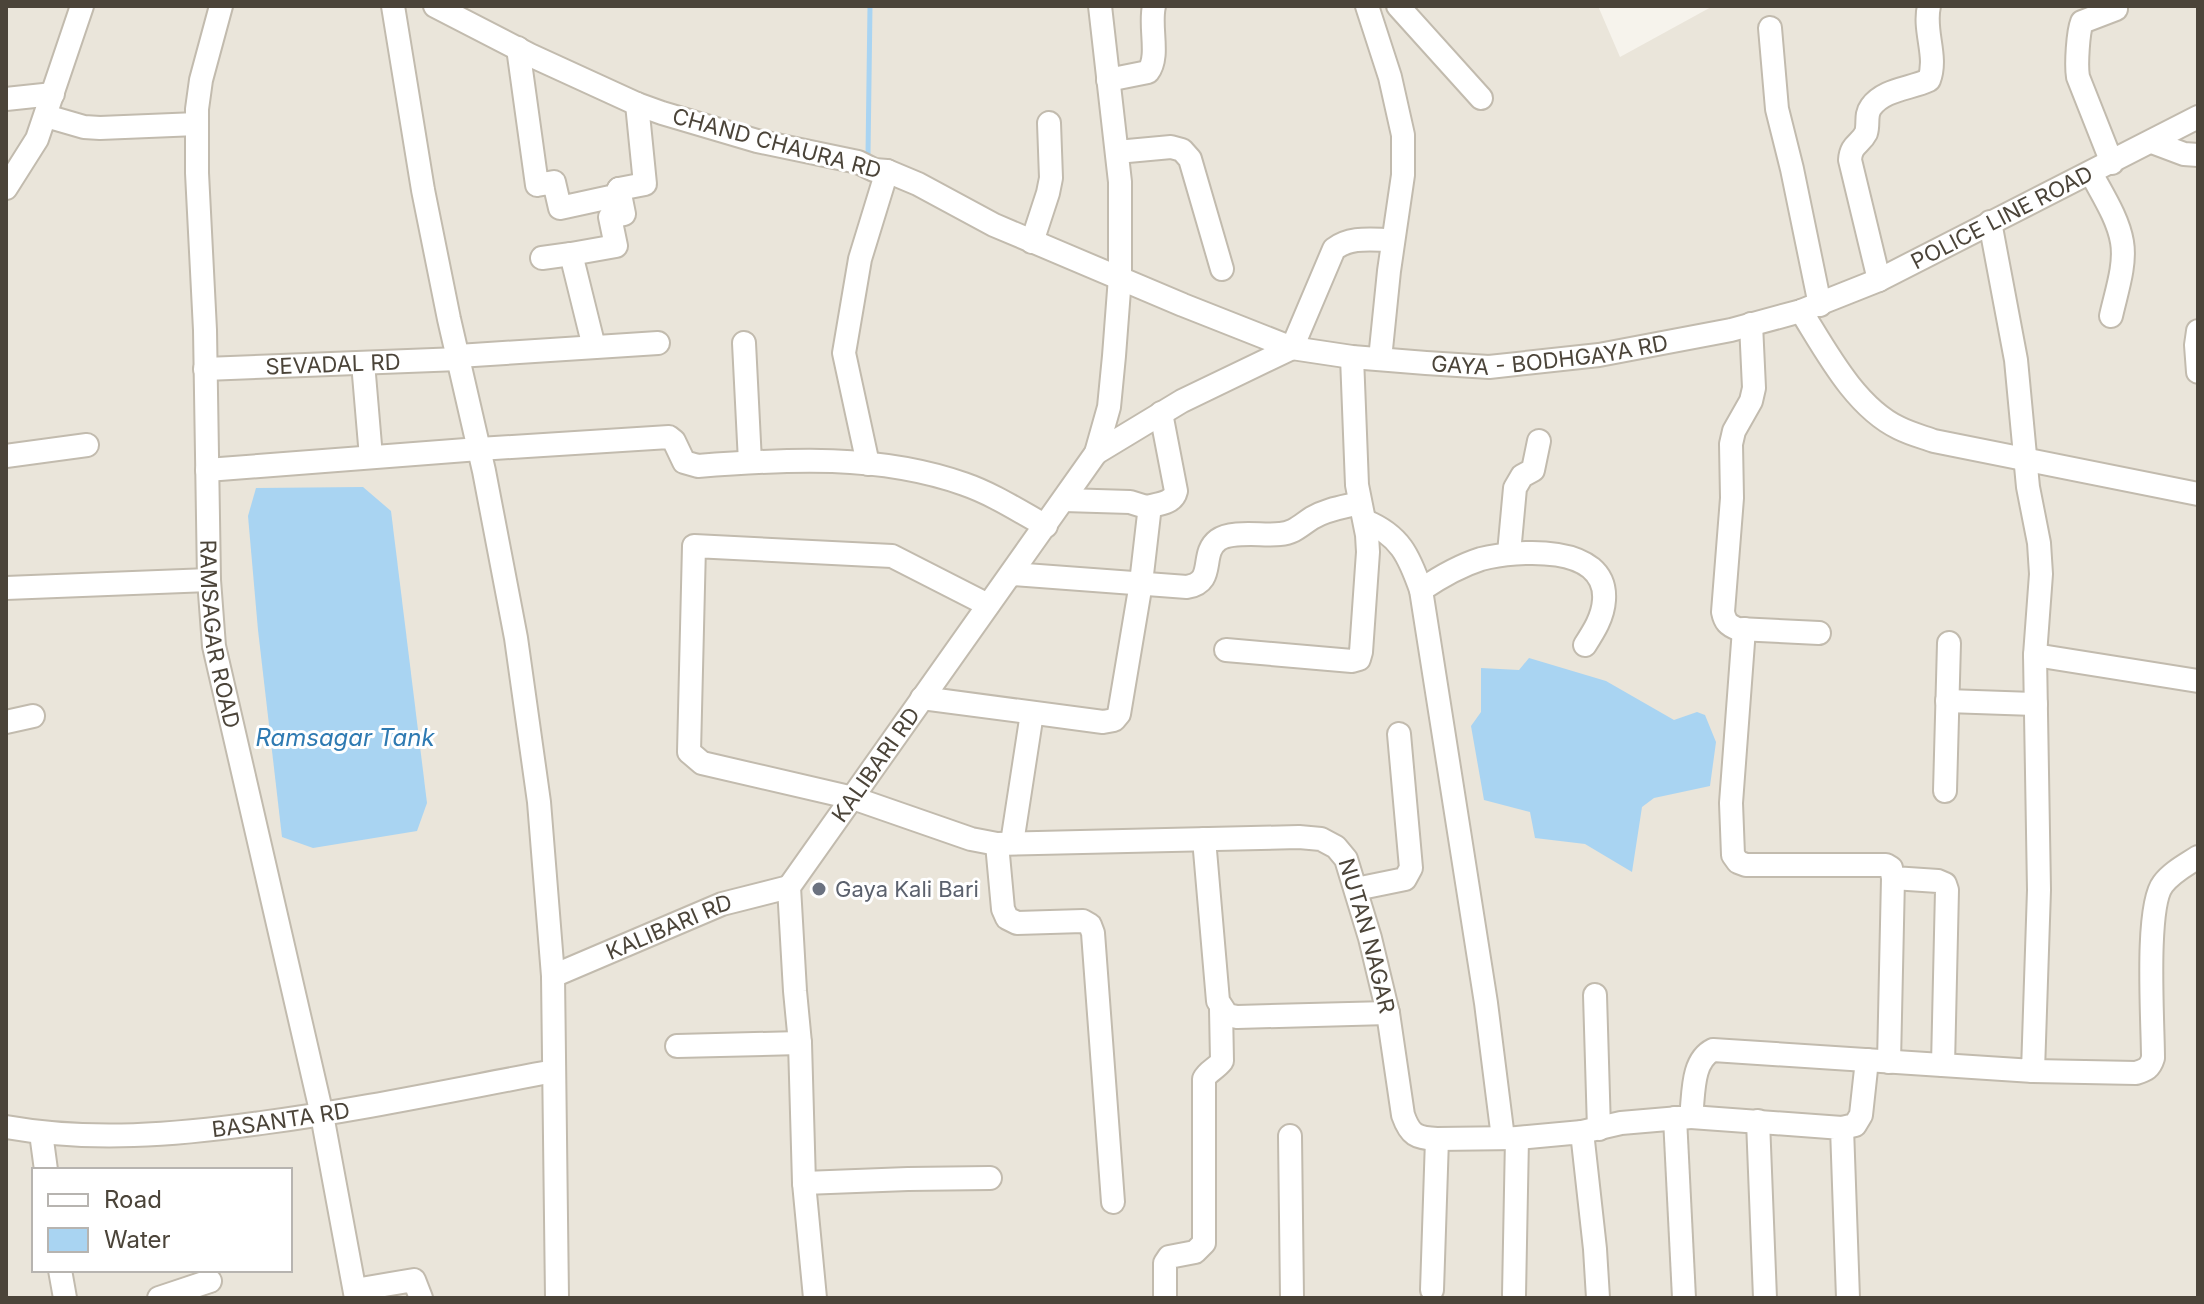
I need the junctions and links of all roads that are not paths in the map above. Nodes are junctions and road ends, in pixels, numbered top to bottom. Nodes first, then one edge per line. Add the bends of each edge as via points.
1 (82, 6) edge
2 (221, 6) edge
3 (393, 6) edge
4 (435, 6) edge
5 (1100, 6) edge
6 (1154, 6) edge
7 (1367, 6) edge
8 (1398, 6) edge
9 (1929, 6) edge
10 (2116, 9) dead end
11 (1770, 28) dead end
12 (518, 48) junction
13 (1108, 80) junction
14 (53, 94) junction
15 (1481, 98) dead end
16 (6, 99) edge
17 (637, 104) junction
18 (46, 116) junction
19 (2198, 117) edge
20 (1049, 123) dead end
21 (197, 124) junction
22 (2152, 142) junction
23 (1117, 152) junction
24 (2198, 155) edge
25 (2112, 163) junction
26 (887, 171) junction
27 (2091, 173) junction
28 (6, 188) edge
29 (619, 189) junction
30 (1990, 222) junction
31 (1393, 240) junction
32 (1032, 242) junction
33 (571, 254) junction
34 (542, 258) dead end
35 (1222, 269) dead end
36 (1120, 277) junction
37 (1879, 280) junction
38 (1810, 308) junction
39 (2111, 316) dead end
40 (1751, 324) junction
41 (2198, 331) edge
42 (658, 343) dead end
43 (744, 343) dead end
44 (594, 347) junction
45 (1292, 348) junction
46 (1352, 357) junction
47 (459, 358) junction
48 (1380, 359) junction
49 (363, 363) junction
50 (205, 369) junction
51 (2198, 372) edge
52 (1161, 413) junction
53 (1539, 441) dead end
54 (87, 445) dead end
55 (479, 449) junction
56 (1096, 453) junction
57 (6, 456) edge
58 (371, 457) junction
59 (2024, 458) junction
60 (750, 462) junction
61 (868, 464) junction
62 (207, 470) junction
63 (2198, 494) edge
64 (1064, 500) junction
65 (1146, 507) junction
66 (1362, 512) junction
67 (1046, 526) junction
68 (1509, 553) junction
69 (1012, 574) junction
70 (209, 580) junction
71 (1141, 583) junction
72 (6, 588) edge
73 (1421, 590) junction
74 (988, 605) junction
75 (1744, 629) junction
76 (1819, 633) dead end
77 (1949, 643) dead end
78 (1585, 645) dead end
79 (1226, 650) dead end
80 (2035, 655) junction
81 (2198, 681) edge
82 (922, 698) junction
83 (1947, 701) junction
84 (2036, 704) junction
85 (1032, 713) junction
86 (33, 716) dead end
87 (6, 722) edge
88 (1399, 734) dead end
89 (1945, 791) dead end
90 (853, 798) junction
91 (1204, 839) junction
92 (1005, 844) junction
93 (2198, 857) edge
94 (1893, 878) junction
95 (789, 887) junction
96 (1356, 889) junction
97 (553, 976) junction
98 (1595, 995) dead end
99 (1221, 1009) junction
100 (1388, 1013) junction
101 (800, 1043) junction
102 (677, 1046) dead end
103 (1878, 1061) junction
104 (1943, 1065) junction
105 (554, 1071) junction
106 (2033, 1071) junction
107 (322, 1115) junction
108 (1683, 1118) junction
109 (1758, 1121) junction
110 (6, 1127) edge
111 (1842, 1128) junction
112 (1590, 1131) junction
113 (41, 1133) junction
114 (1290, 1136) dead end
115 (1510, 1138) junction
116 (1437, 1139) junction
117 (46, 1168) edge
118 (990, 1178) dead end
119 (804, 1183) junction
120 (1113, 1202) dead end
121 (60, 1272) edge
122 (210, 1281) dead end
123 (1432, 1290) dead end
124 (355, 1294) edge
125 (1514, 1295) dead end
126 (65, 1298) edge
127 (159, 1298) edge
128 (421, 1298) edge
129 (557, 1298) edge
130 (815, 1298) edge
131 (1165, 1298) edge
132 (1292, 1298) edge
133 (1598, 1298) edge
134 (1684, 1298) edge
135 (1765, 1298) edge
136 (1848, 1298) edge

1 - 14 street
2 - 21 street, RAMSAGAR ROAD via 201,80
3 - 47 street via 423,190
4 - 12 street, CHAND CHAURA RD
5 - 13 street
6 - 13 street via 1152,67
7 - 31 street via 1403,135
8 - 15 street
9 - 37 street via 1929,80 1871,106 1865,134 1851,151
10 - 25 street via 2082,22 2077,62
11 - 38 street via 1777,109 1792,169
12 - 17 street, CHAND CHAURA RD
12 - 29 street via 537,185 554,182 560,208 615,196
13 - 23 street
14 - 16 street
14 - 18 street
17 - 26 street, CHAND CHAURA RD via 757,141
17 - 29 street via 645,184
18 - 21 street via 84,127
18 - 28 street
19 - 22 street, POLICE LINE ROAD
20 - 32 street via 1051,178
21 - 50 street, RAMSAGAR ROAD
22 - 24 street
22 - 25 street, POLICE LINE ROAD
23 - 35 street via 1182,150 1190,159
23 - 36 street
25 - 27 street, POLICE LINE ROAD
26 - 32 street, CHAND CHAURA RD
26 - 61 street via 860,259 844,353
27 - 30 street, POLICE LINE ROAD
27 - 39 street via 2123,243
29 - 33 street via 624,214 610,217 626,244
30 - 37 street, POLICE LINE ROAD
30 - 59 street via 2016,360
31 - 45 street via 1353,239 1334,249
31 - 48 street
32 - 36 street, CHAND CHAURA RD
33 - 34 street
33 - 44 street
36 - 45 street, GAYA - BODHGAYA RD
36 - 56 street, KALIBARI RD via 1109,407
37 - 38 street, POLICE LINE ROAD
38 - 40 street, GAYA - BODHGAYA RD
38 - 59 street via 1844,380 1897,428 1934,441
40 - 48 street, GAYA - BODHGAYA RD via 1599,355 1489,367
40 - 75 street via 1754,388 1731,444 1723,612 1730,626
41 - 51 street
42 - 44 street, SEVADAL RD
43 - 60 street
44 - 47 street, SEVADAL RD
45 - 46 street, GAYA - BODHGAYA RD
45 - 52 street
46 - 48 street, GAYA - BODHGAYA RD
46 - 66 street
47 - 49 street, SEVADAL RD
47 - 55 street
49 - 50 street, SEVADAL RD
49 - 58 street
50 - 62 street, RAMSAGAR ROAD
52 - 56 street
52 - 65 street via 1176,491 1169,501
53 - 68 street via 1533,470 1515,488
54 - 57 street
55 - 58 street
55 - 60 street via 660,436 674,441 691,465
55 - 97 street via 520,663 539,802
56 - 64 street, KALIBARI RD
58 - 62 street
59 - 63 street
59 - 80 street via 2041,574
60 - 61 street
61 - 67 street via 967,485
62 - 70 street, RAMSAGAR ROAD
64 - 65 street
64 - 67 street, KALIBARI RD
65 - 71 street via 1149,525
66 - 71 street via 1321,514 1281,534 1223,537 1213,546 1204,578 1196,586
66 - 73 street via 1405,551
66 - 79 street via 1368,552 1359,659
67 - 69 street, KALIBARI RD
68 - 73 street via 1464,565
68 - 78 street via 1562,554 1594,571 1604,601
69 - 71 street
69 - 74 street, KALIBARI RD
70 - 72 street
70 - 107 street, RAMSAGAR ROAD via 214,646
71 - 85 street via 1121,707 1114,720
73 - 115 street
74 - 82 street, KALIBARI RD
74 - 90 street, NUTAN NAGAR via 892,556 694,546 689,752 702,763
75 - 76 street
75 - 94 street via 1731,803 1733,855 1746,865 1886,865
77 - 83 street
80 - 81 street
80 - 84 street
82 - 85 street
82 - 90 street, KALIBARI RD
83 - 84 street
83 - 89 street
84 - 106 street via 2039,890
85 - 92 street
86 - 87 street
88 - 96 street via 1411,868 1405,879
90 - 92 street, NUTAN NAGAR via 971,839
90 - 95 street, KALIBARI RD
91 - 92 street, NUTAN NAGAR
91 - 96 street, NUTAN NAGAR via 1321,839 1346,859
91 - 99 street
92 - 120 street via 1007,918 1017,923 1083,921 1093,933
93 - 106 street via 2161,886 2154,908 2151,1066 2136,1073
94 - 103 street
94 - 104 street via 1938,881 1947,890
95 - 97 street, KALIBARI RD via 722,904
95 - 101 street
96 - 100 street, NUTAN NAGAR
97 - 105 street
98 - 112 street
99 - 100 street via 1237,1017
99 - 131 street via 1222,1061 1204,1079 1204,1243 1195,1252 1169,1257
100 - 116 street, NUTAN NAGAR via 1403,1115 1415,1135
101 - 102 street
101 - 119 street
103 - 104 street
103 - 108 street via 1713,1050 1698,1065
103 - 111 street via 1861,1115 1855,1125
104 - 106 street
105 - 107 street, BASANTA RD
105 - 129 street
107 - 113 street, BASANTA RD via 159,1135
107 - 124 street, RAMSAGAR ROAD
108 - 109 street
108 - 112 street
108 - 134 street
109 - 111 street
109 - 135 street
110 - 113 street, BASANTA RD
111 - 136 street
112 - 115 street
112 - 133 street
113 - 117 street
114 - 132 street
115 - 116 street
115 - 125 street
116 - 123 street
118 - 119 street
119 - 130 street
121 - 126 street
122 - 127 street
124 - 128 street via 414,1280

